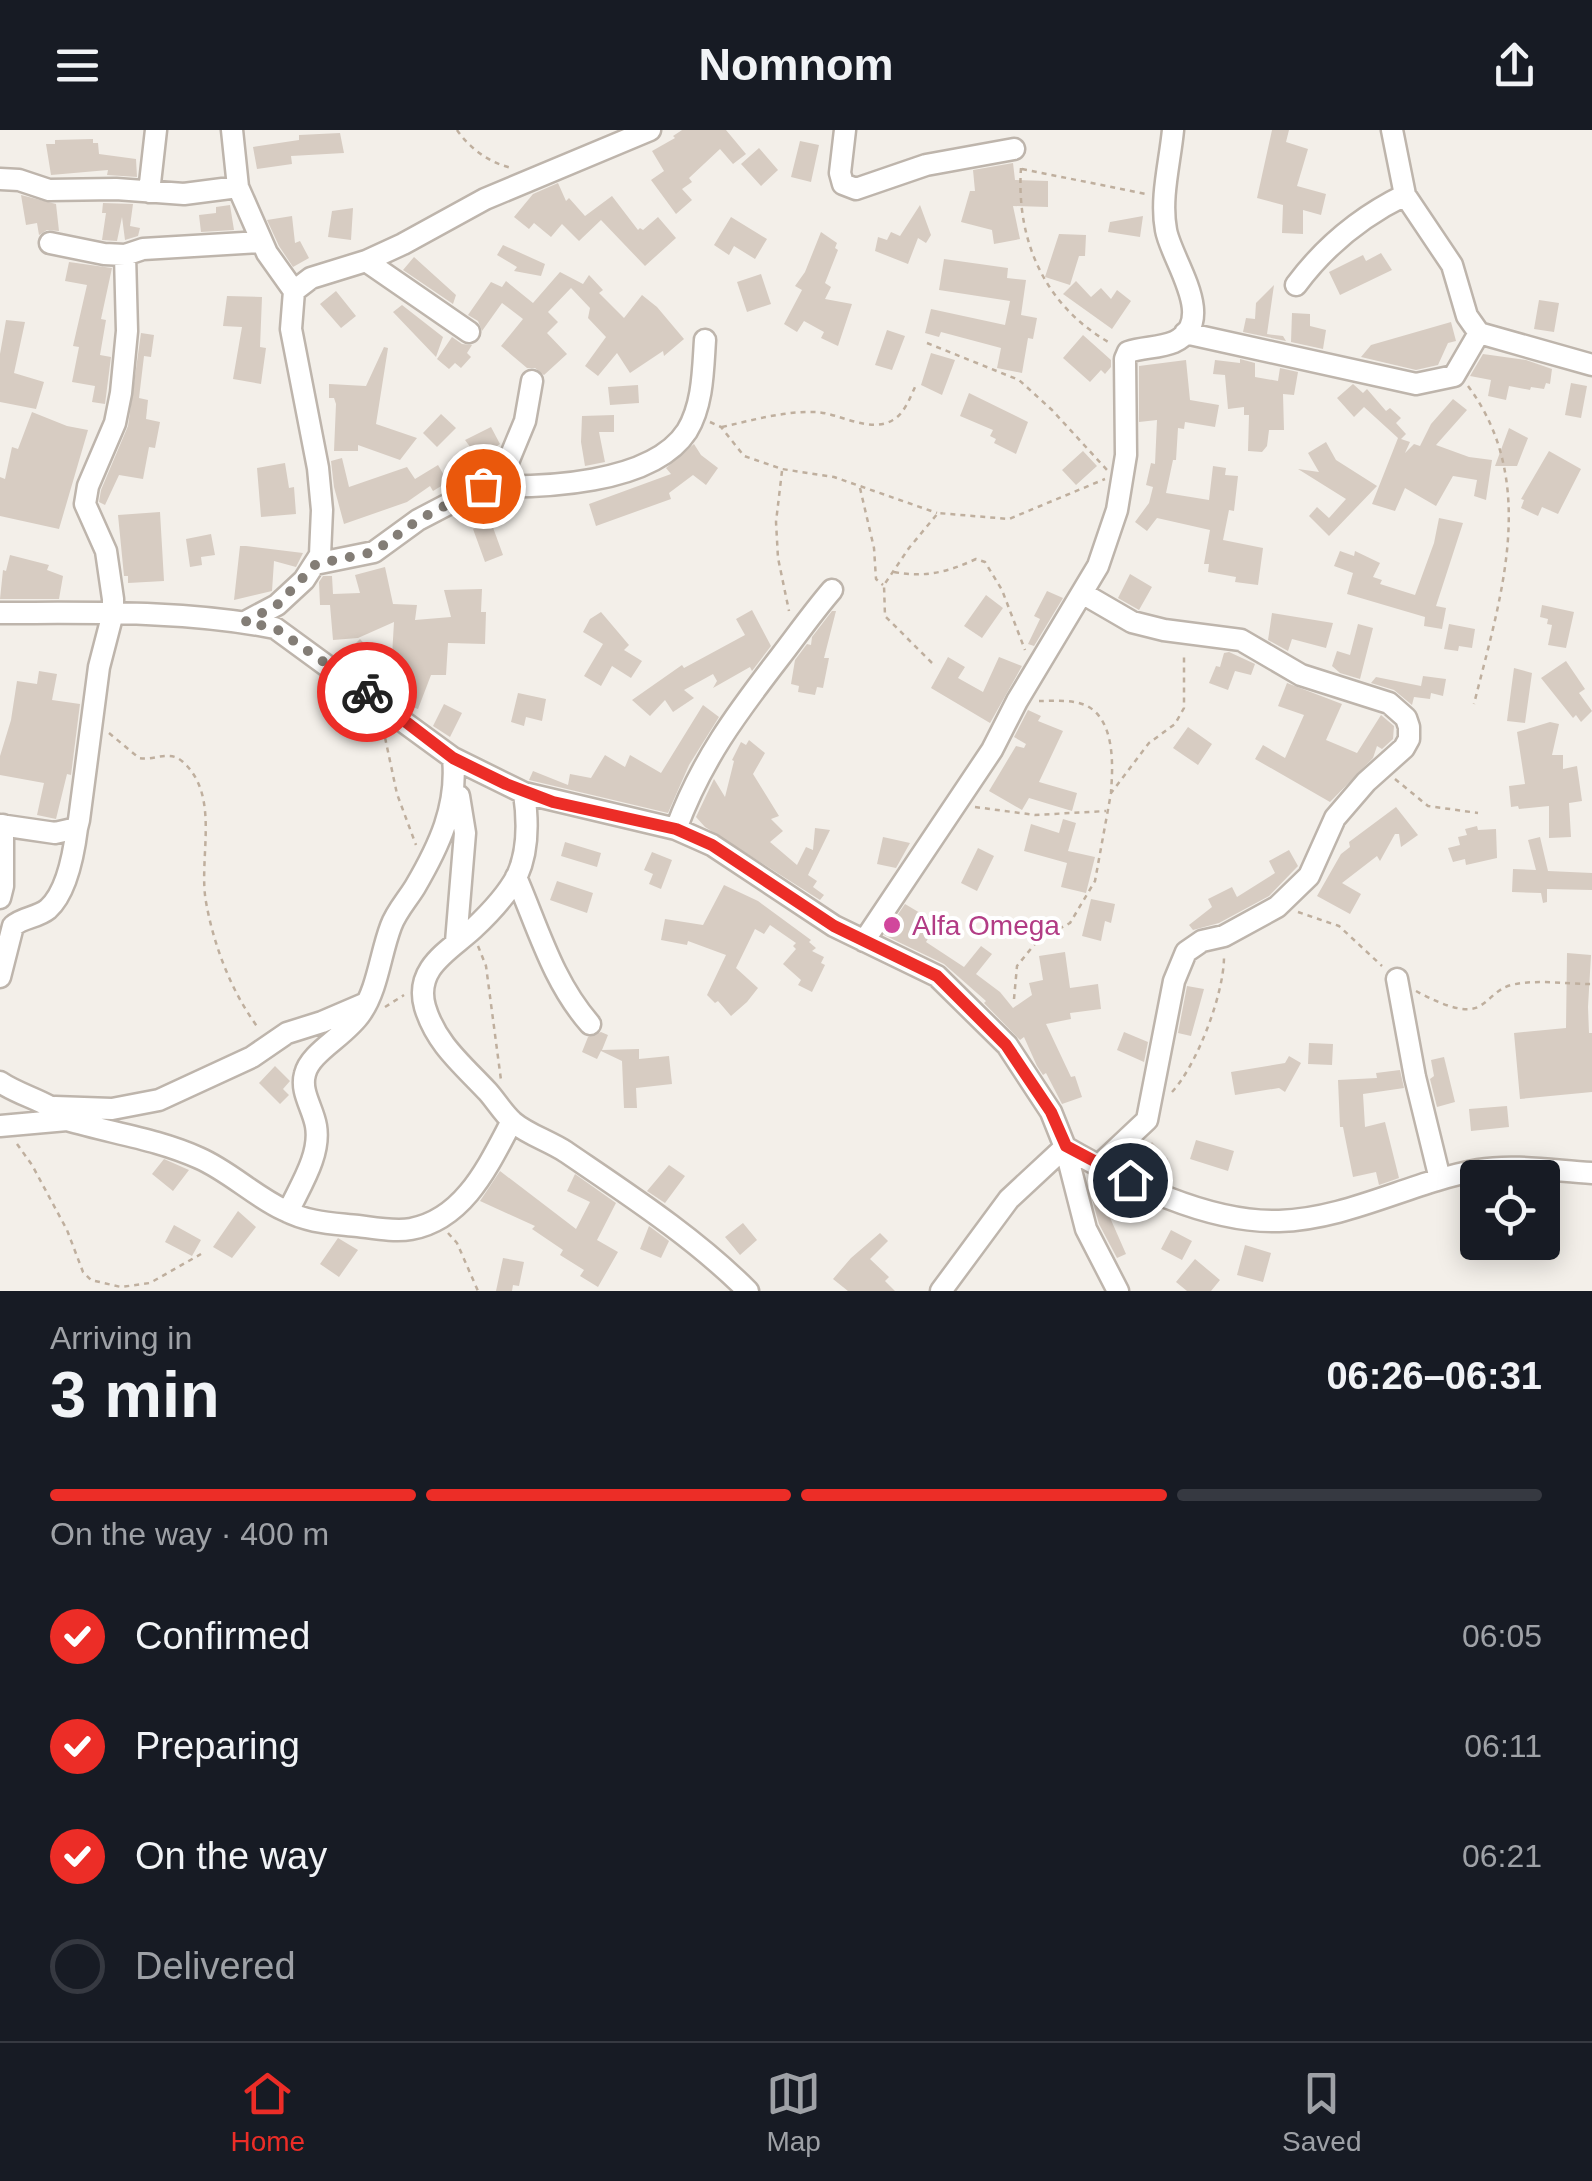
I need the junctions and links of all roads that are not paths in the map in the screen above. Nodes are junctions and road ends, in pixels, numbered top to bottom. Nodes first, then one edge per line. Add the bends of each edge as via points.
1 (156, 130) edge
2 (232, 130) edge
3 (650, 130) edge
4 (846, 130) edge
5 (1174, 130) edge
6 (1392, 130) edge
7 (1018, 158) road end
8 (0, 179) edge
9 (238, 187) junction
10 (150, 192) junction
11 (1405, 195) junction
12 (261, 242) junction
13 (50, 243) dead end
14 (125, 254) junction
15 (366, 261) junction
16 (1296, 285) dead end
17 (294, 290) junction
18 (470, 332) dead end
19 (1184, 333) junction
20 (1479, 334) junction
21 (705, 340) dead end
22 (1592, 365) edge
23 (532, 380) dead end
24 (483, 486) junction
25 (316, 564) junction
26 (832, 590) dead end
27 (1082, 593) junction
28 (0, 613) edge
29 (113, 613) junction
30 (245, 622) junction
31 (453, 758) junction
32 (456, 785) junction
33 (524, 793) junction
34 (1, 825) edge
35 (76, 828) junction
36 (676, 829) junction
37 (516, 877) junction
38 (0, 898) edge
39 (463, 937) junction
40 (864, 940) junction
41 (0, 977) edge
42 (1397, 979) road end
43 (364, 1008) junction
44 (590, 1024) dead end
45 (3, 1081) edge
46 (61, 1114) junction
47 (508, 1117) junction
48 (2, 1126) edge
49 (1066, 1146) junction
50 (1098, 1166) junction
51 (1592, 1173) edge
52 (1440, 1179) junction
53 (288, 1212) junction
54 (748, 1291) edge
55 (941, 1291) edge
56 (1118, 1291) edge

1 - 10 street
2 - 9 street
3 - 15 street via 485,200
4 - 7 street via 840,173 843,184 856,189 926,165
5 - 19 street via 1166,227 1194,306
6 - 11 street
8 - 10 street via 49,190
9 - 10 street
9 - 12 street
11 - 16 street via 1362,218
11 - 20 street via 1452,265
12 - 14 street
12 - 17 street
13 - 14 street
14 - 29 street via 121,393 85,504 106,551
15 - 17 street
15 - 18 street
17 - 25 street via 291,329 322,510
19 - 20 street via 1406,383 1458,372
19 - 27 street via 1177,341 1128,352 1120,498
20 - 22 street
21 - 24 street via 695,414 675,446 584,483
23 - 24 street via 519,443 506,467
24 - 25 street via 374,552
25 - 30 street via 277,605
26 - 36 street via 700,770
27 - 40 street via 992,750
27 - 50 street via 1132,622 1240,640 1301,675 1389,703 1406,718 1409,739 1336,818 1309,876 1277,906 1186,952 1170,997 1147,1120
28 - 29 street
29 - 30 street
29 - 35 street
30 - 31 street via 275,628
31 - 32 street
31 - 33 street
32 - 39 street via 465,834
32 - 43 street via 449,820 390,927
33 - 36 street
33 - 37 street via 528,818
34 - 35 street via 55,834
34 - 38 street
35 - 41 street via 60,893 48,909 12,926
36 - 40 street
37 - 39 street
37 - 44 street via 568,996
39 - 47 street via 428,971 424,1003 454,1060
40 - 49 street via 937,976 966,1002 1006,1045
42 - 52 street
43 - 46 street via 269,1042 242,1062 159,1100
43 - 53 street via 341,1038 310,1060 304,1075 316,1143
45 - 46 street
46 - 48 street
46 - 53 street via 205,1160
47 - 53 street via 482,1177 438,1220 410,1230 370,1228
47 - 54 street via 630,1195
49 - 50 street
49 - 55 street via 1008,1200
49 - 56 street via 1086,1229
50 - 52 street via 1204,1211 1278,1221 1346,1210
51 - 52 street via 1510,1168

